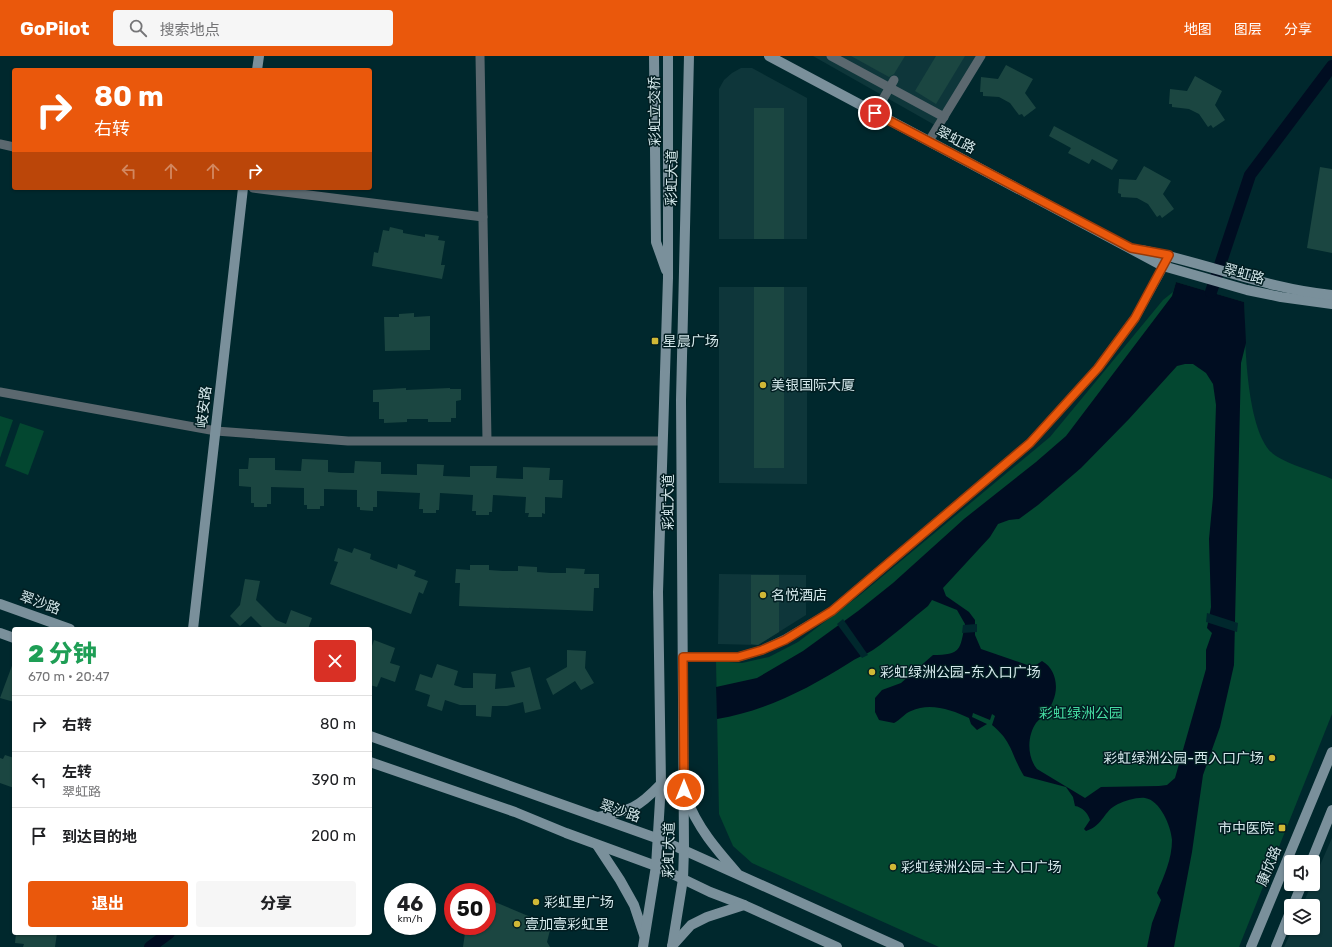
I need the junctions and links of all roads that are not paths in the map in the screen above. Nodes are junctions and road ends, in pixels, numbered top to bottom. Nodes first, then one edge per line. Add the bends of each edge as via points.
1 (258, 56) edge
2 (480, 56) edge
3 (654, 56) edge
4 (668, 56) edge
5 (689, 56) edge
6 (769, 56) edge
7 (831, 56) edge
8 (981, 56) edge
9 (257, 68) edge
10 (892, 84) junction
11 (875, 113) junction
12 (944, 117) junction
13 (929, 141) junction
14 (0, 144) edge
15 (12, 147) edge
16 (669, 166) joint
17 (243, 190) edge
18 (269, 190) edge
19 (483, 217) junction
20 (1131, 248) junction
21 (1169, 255) junction
22 (1164, 266) junction
23 (668, 278) junction
24 (1332, 295) edge
25 (1332, 304) edge
26 (0, 392) edge
27 (216, 431) junction
28 (487, 440) junction
29 (662, 441) junction
30 (0, 604) edge
31 (64, 627) edge
32 (193, 627) edge
33 (0, 633) edge
34 (12, 637) edge
35 (683, 657) junction
36 (372, 737) edge
37 (1332, 752) edge
38 (372, 763) edge
39 (660, 784) junction
40 (684, 790) junction
41 (1332, 810) edge
42 (598, 817) junction
43 (659, 839) junction
44 (597, 844) junction
45 (684, 849) junction
46 (1313, 855) edge
47 (656, 866) junction
48 (740, 876) junction
49 (683, 879) junction
50 (744, 905) junction
51 (1284, 927) edge
52 (644, 942) edge
53 (672, 946) edge
54 (837, 947) edge
55 (899, 947) edge
56 (1251, 947) edge
57 (1276, 947) edge

1 - 9 main road
2 - 19 street
3 - 23 main road via 656,242
4 - 16 main road, 彩虹立交桥
5 - 35 main road, 彩虹大道 via 681,400
6 - 11 main road, 翠虹路
7 - 10 street
8 - 12 street
10 - 11 street
10 - 12 street
11 - 13 main road, 翠虹路
12 - 13 street
13 - 20 main road, 翠虹路
14 - 15 street
16 - 23 main road, 彩虹大道
17 - 27 main road, 岐安路
18 - 19 street
19 - 28 street
20 - 21 main road, 翠虹路
20 - 22 main road, 翠虹路
21 - 22 street
21 - 24 main road, 翠虹路 via 1306,293
22 - 25 main road, 翠虹路 via 1247,290
22 - 35 street via 1135,318 1098,368 1030,443 832,611 785,640 762,650 738,657
23 - 29 main road, 彩虹大道
26 - 27 street
27 - 28 street via 348,441
27 - 32 main road, 岐安路
28 - 29 street
29 - 39 main road, 彩虹大道 via 658,592
30 - 31 main road, 翠沙路
33 - 34 main road
35 - 40 main road, 彩虹大道
36 - 42 main road, 翠沙路
37 - 56 main road, 康欣路
38 - 44 main road via 515,812
39 - 42 main road via 646,800 630,810
39 - 43 main road, 彩虹大道
40 - 45 main road, 彩虹大道
40 - 48 main road via 692,813 711,844
41 - 46 main road
42 - 43 main road, 翠沙路
43 - 45 main road, 翠沙路
43 - 47 main road, 彩虹大道
44 - 47 main road
44 - 52 main road via 634,906
45 - 48 main road, 翠沙路
45 - 49 main road, 彩虹大道
47 - 49 main road
47 - 52 main road, 彩虹大道
48 - 55 main road, 翠沙路
49 - 50 main road
49 - 53 main road, 彩虹大道
50 - 53 main road via 707,917 692,925
50 - 54 main road
51 - 57 main road

